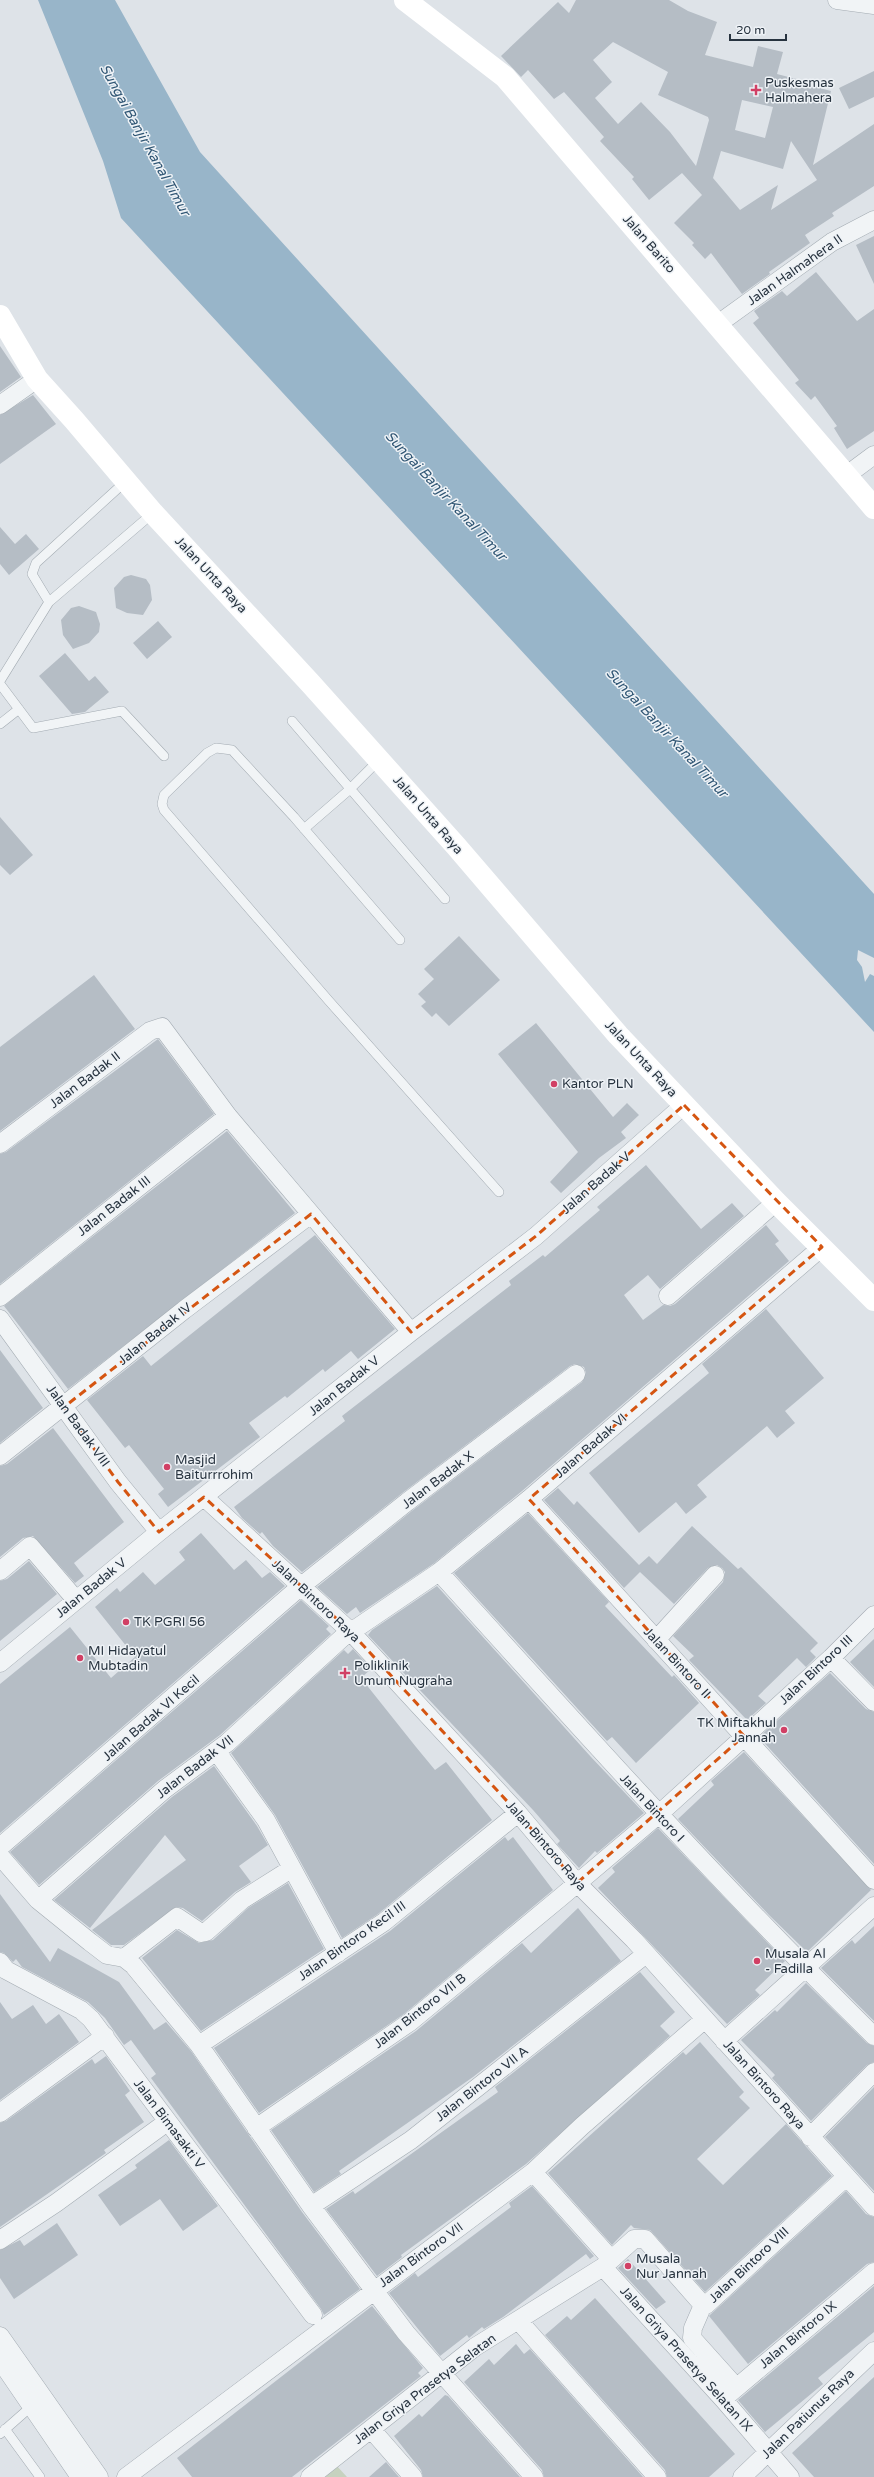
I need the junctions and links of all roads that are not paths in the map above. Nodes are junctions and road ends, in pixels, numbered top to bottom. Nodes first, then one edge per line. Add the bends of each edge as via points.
1 (405, 0) edge
2 (837, 0) edge
3 (874, 5) edge
4 (874, 220) edge
5 (2, 324) edge
6 (718, 324) junction
7 (37, 379) junction
8 (0, 405) edge
9 (874, 455) edge
10 (847, 475) junction
11 (126, 481) junction
12 (874, 508) edge
13 (153, 513) junction
14 (49, 602) junction
15 (0, 681) edge
16 (0, 684) edge
17 (19, 709) junction
18 (292, 722) dead end
19 (0, 724) edge
20 (164, 756) dead end
21 (379, 760) junction
22 (349, 790) junction
23 (304, 829) junction
24 (445, 900) dead end
25 (400, 940) dead end
26 (684, 1105) junction
27 (228, 1116) junction
28 (0, 1144) edge
29 (499, 1192) dead end
30 (776, 1202) junction
31 (311, 1214) junction
32 (822, 1247) junction
33 (0, 1296) edge
34 (668, 1296) dead end
35 (874, 1300) edge
36 (0, 1318) edge
37 (411, 1332) junction
38 (576, 1374) dead end
39 (64, 1407) junction
40 (0, 1456) edge
41 (204, 1497) junction
42 (529, 1500) junction
43 (159, 1532) junction
44 (0, 1571) edge
45 (439, 1572) junction
46 (715, 1575) dead end
47 (300, 1587) junction
48 (76, 1600) junction
49 (874, 1615) edge
50 (351, 1632) junction
51 (656, 1640) junction
52 (831, 1658) junction
53 (0, 1663) edge
54 (874, 1702) edge
55 (744, 1736) junction
56 (217, 1752) junction
57 (518, 1813) junction
58 (658, 1815) junction
59 (0, 1847) edge
60 (0, 1856) edge
61 (291, 1870) junction
62 (874, 1880) edge
63 (577, 1884) junction
64 (38, 1900) junction
65 (874, 1906) edge
66 (338, 1953) junction
67 (646, 1954) junction
68 (124, 1958) junction
69 (2, 1969) edge
70 (806, 1969) junction
71 (705, 2019) junction
72 (105, 2036) junction
73 (874, 2036) edge
74 (724, 2040) junction
75 (200, 2045) junction
76 (874, 2072) edge
77 (0, 2113) edge
78 (167, 2122) junction
79 (256, 2128) junction
80 (810, 2137) junction
81 (533, 2172) junction
82 (846, 2177) junction
83 (311, 2206) junction
84 (874, 2207) edge
85 (0, 2240) edge
86 (607, 2263) junction
87 (874, 2272) edge
88 (374, 2289) junction
89 (703, 2305) junction
90 (313, 2315) dead end
91 (518, 2320) junction
92 (0, 2336) edge
93 (874, 2351) edge
94 (0, 2360) edge
95 (440, 2374) junction
96 (729, 2393) junction
97 (37, 2402) junction
98 (371, 2429) junction
99 (3, 2432) edge
100 (767, 2452) junction
101 (40, 2477) edge
102 (80, 2477) edge
103 (99, 2477) edge
104 (126, 2477) edge
105 (310, 2477) edge
106 (413, 2477) edge
107 (534, 2477) edge
108 (657, 2477) edge
109 (742, 2477) edge
110 (790, 2477) edge

1 - 6 street, Jalan Barito via 505,77
2 - 3 street
4 - 6 street, Jalan Halmahera II via 832,242
5 - 7 street, Jalan Unta Raya
6 - 10 street, Jalan Barito
7 - 8 street
7 - 11 street, Jalan Unta Raya
9 - 10 street
10 - 12 street, Jalan Barito
11 - 13 street, Jalan Unta Raya
11 - 14 lane via 36,563 32,574
13 - 14 lane
13 - 21 street, Jalan Unta Raya
14 - 15 lane
16 - 17 lane
17 - 19 lane
17 - 20 lane via 33,728 122,711
18 - 22 lane
21 - 22 lane
21 - 26 street, Jalan Unta Raya via 569,980
22 - 23 lane
22 - 24 lane
23 - 25 lane
23 - 29 lane via 238,754 224,748 216,748 207,753 162,799 164,810 169,816 339,1013
26 - 30 street, Jalan Unta Raya
26 - 37 street, Jalan Badak V via 536,1236
27 - 28 street, Jalan Badak II via 170,1035 159,1027 150,1031
27 - 31 street
27 - 33 street, Jalan Badak III
30 - 32 street, Jalan Unta Raya
30 - 34 street
31 - 37 street
31 - 39 street, Jalan Badak IV via 184,1310
32 - 35 street, Jalan Unta Raya
32 - 42 street, Jalan Badak VI
36 - 39 street, Jalan Badak VIII
37 - 41 street, Jalan Badak V
38 - 47 street, Jalan Badak X
39 - 40 street, Jalan Badak IV
39 - 43 street, Jalan Badak VIII via 118,1482
41 - 43 street, Jalan Badak V
41 - 47 street, Jalan Bintoro Raya
42 - 45 street, Jalan Badak VI
42 - 51 street, Jalan Bintoro II
43 - 48 street, Jalan Badak V
44 - 48 street via 30,1546
45 - 50 street, Jalan Badak VI
45 - 58 street, Jalan Bintoro I
46 - 51 street
47 - 50 street, Jalan Bintoro Raya
47 - 59 street, Jalan Badak VI Kecil
48 - 53 street, Jalan Badak V
49 - 52 street, Jalan Bintoro III
50 - 56 street, Jalan Badak VII
50 - 57 street, Jalan Bintoro Raya
51 - 55 street, Jalan Bintoro II
52 - 54 street
52 - 55 street, Jalan Bintoro III
55 - 58 street, Jalan Bintoro III
55 - 62 street, Jalan Bintoro II
56 - 61 street via 266,1820
56 - 64 street, Jalan Badak VII via 165,1789
57 - 63 street, Jalan Bintoro Raya
57 - 66 street, Jalan Bintoro Kecil III via 384,1922
58 - 63 street, Jalan Bintoro III
58 - 70 street, Jalan Bintoro I
60 - 64 street
61 - 66 street
61 - 68 street via 242,1900 206,1932 201,1933 177,1916
63 - 67 street, Jalan Bintoro Raya
63 - 79 street, Jalan Bintoro VII B via 410,2022
64 - 68 street via 107,1956
65 - 70 street
66 - 75 street, Jalan Bintoro Kecil III
67 - 71 street, Jalan Bintoro Raya
67 - 83 street, Jalan Bintoro VII A via 411,2140
68 - 75 street via 133,1965
69 - 72 street, Jalan Bimasakti V via 82,2010
70 - 73 street, Jalan Bintoro I
70 - 74 street
71 - 74 street, Jalan Bintoro Raya
71 - 81 street, Jalan Bintoro VII
72 - 77 street
72 - 78 street, Jalan Bimasakti V
74 - 80 street, Jalan Bintoro Raya
75 - 79 street
76 - 80 street
78 - 85 street via 56,2204
78 - 90 street, Jalan Bimasakti V
79 - 83 street
80 - 82 street, Jalan Bintoro Raya
81 - 86 street, Jalan Griya Prasetya Selatan IX
81 - 88 street, Jalan Bintoro VII
82 - 84 street, Jalan Bintoro Raya
82 - 89 street, Jalan Bintoro VIII via 709,2303
83 - 88 street
86 - 89 street, Jalan Bintoro VIII via 634,2239 645,2239
86 - 91 street, Jalan Griya Prasetya Selatan
86 - 96 street, Jalan Griya Prasetya Selatan IX
87 - 96 street, Jalan Bintoro IX
88 - 95 street
88 - 104 street, Jalan Bintoro VII
89 - 96 street via 693,2328 692,2338
91 - 95 street, Jalan Griya Prasetya Selatan via 475,2347
91 - 108 street
92 - 97 street
93 - 100 street, Jalan Patiunus Raya
94 - 97 street
95 - 98 street, Jalan Griya Prasetya Selatan
95 - 107 street
96 - 100 street, Jalan Griya Prasetya Selatan IX
97 - 99 lane
97 - 102 street
97 - 103 street
98 - 105 street, Jalan Griya Prasetya Selatan
98 - 106 street
99 - 101 lane
100 - 109 street, Jalan Patiunus Raya
100 - 110 street, Jalan Griya Prasetya Selatan IX

